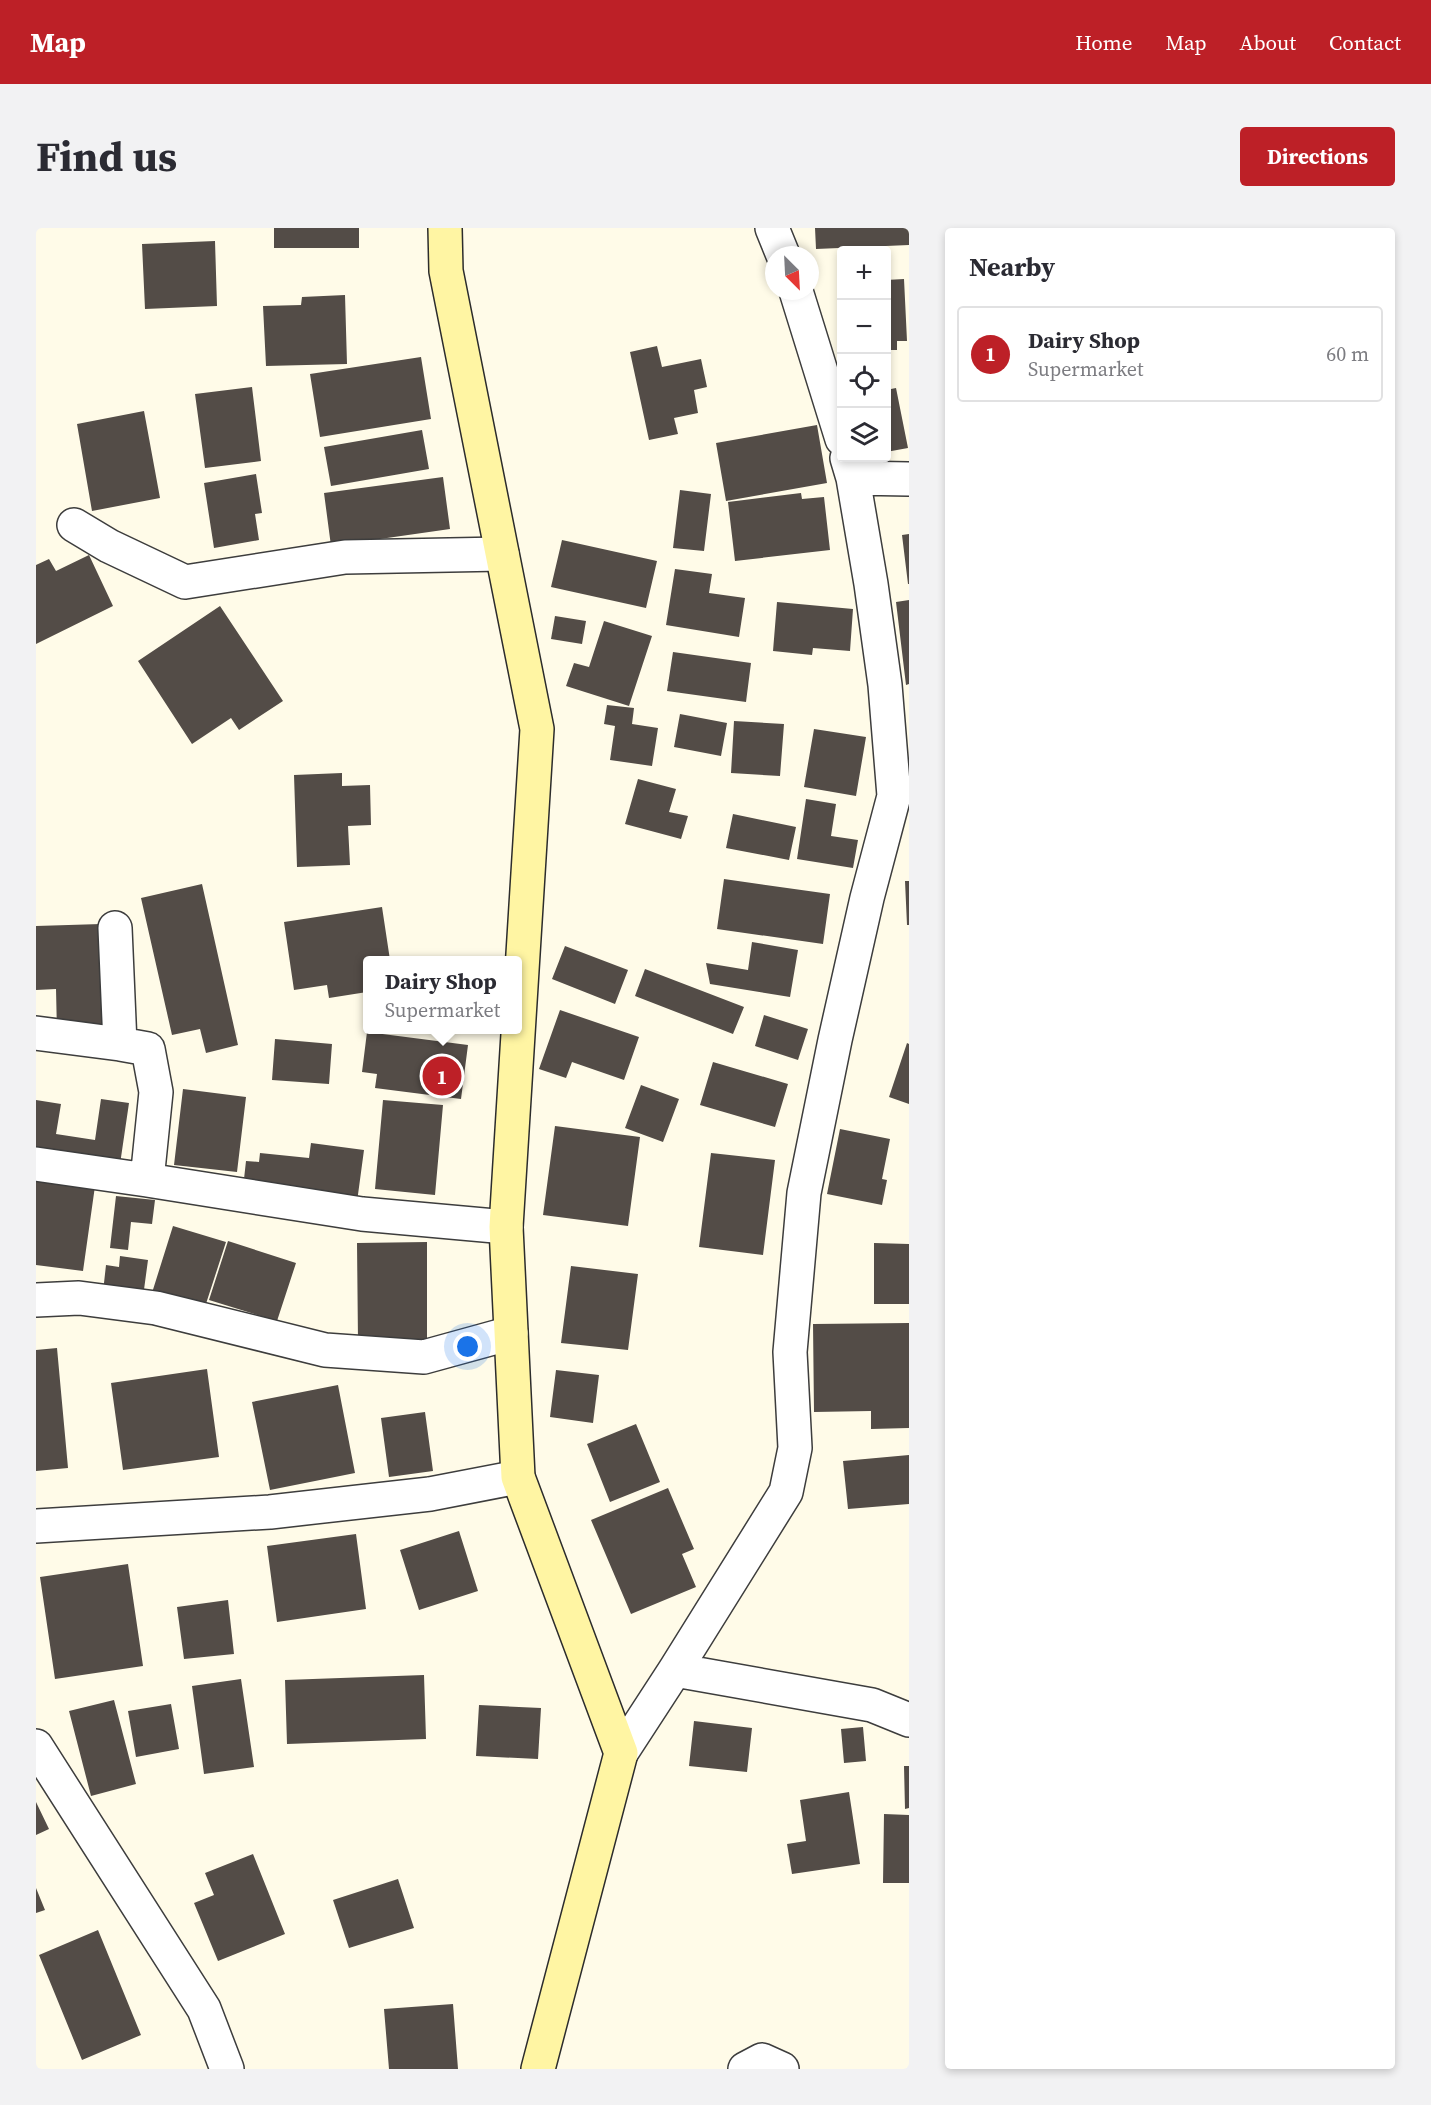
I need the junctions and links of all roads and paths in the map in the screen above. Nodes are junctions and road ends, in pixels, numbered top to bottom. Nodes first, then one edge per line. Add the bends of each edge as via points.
1 (445, 228) edge
2 (772, 228) edge
3 (779, 246) edge
4 (799, 300) edge
5 (837, 423) edge
6 (850, 468) edge
7 (909, 479) edge
8 (74, 525) dead end
9 (502, 554) junction
10 (116, 928) dead end
11 (522, 970) edge
12 (36, 1033) edge
13 (518, 1034) edge
14 (120, 1044) junction
15 (36, 1164) edge
16 (147, 1180) junction
17 (506, 1227) junction
18 (36, 1300) edge
19 (511, 1333) junction
20 (518, 1477) junction
21 (36, 1526) edge
22 (675, 1670) junction
23 (909, 1720) edge
24 (36, 1746) edge
25 (621, 1753) junction
26 (227, 2069) edge
27 (538, 2069) edge
28 (746, 2069) edge
29 (782, 2069) edge

1 - 9 main road via 446,271
2 - 3 street
4 - 5 street
6 - 7 street
6 - 22 street via 885,685 894,796 867,898 804,1193 790,1352 795,1448 786,1492
8 - 9 street via 185,582 345,557
9 - 11 main road via 537,729
10 - 14 street
12 - 14 street
13 - 17 main road
14 - 16 street via 148,1049 156,1092
15 - 16 street
16 - 17 street via 362,1214
17 - 19 main road
18 - 19 street via 79,1298 156,1308 325,1350 424,1357
19 - 20 main road
20 - 21 street via 430,1494 270,1512
20 - 25 main road
22 - 23 street via 872,1705
22 - 25 street
24 - 26 street via 204,2009
25 - 27 main road
28 - 29 street via 762,2060

